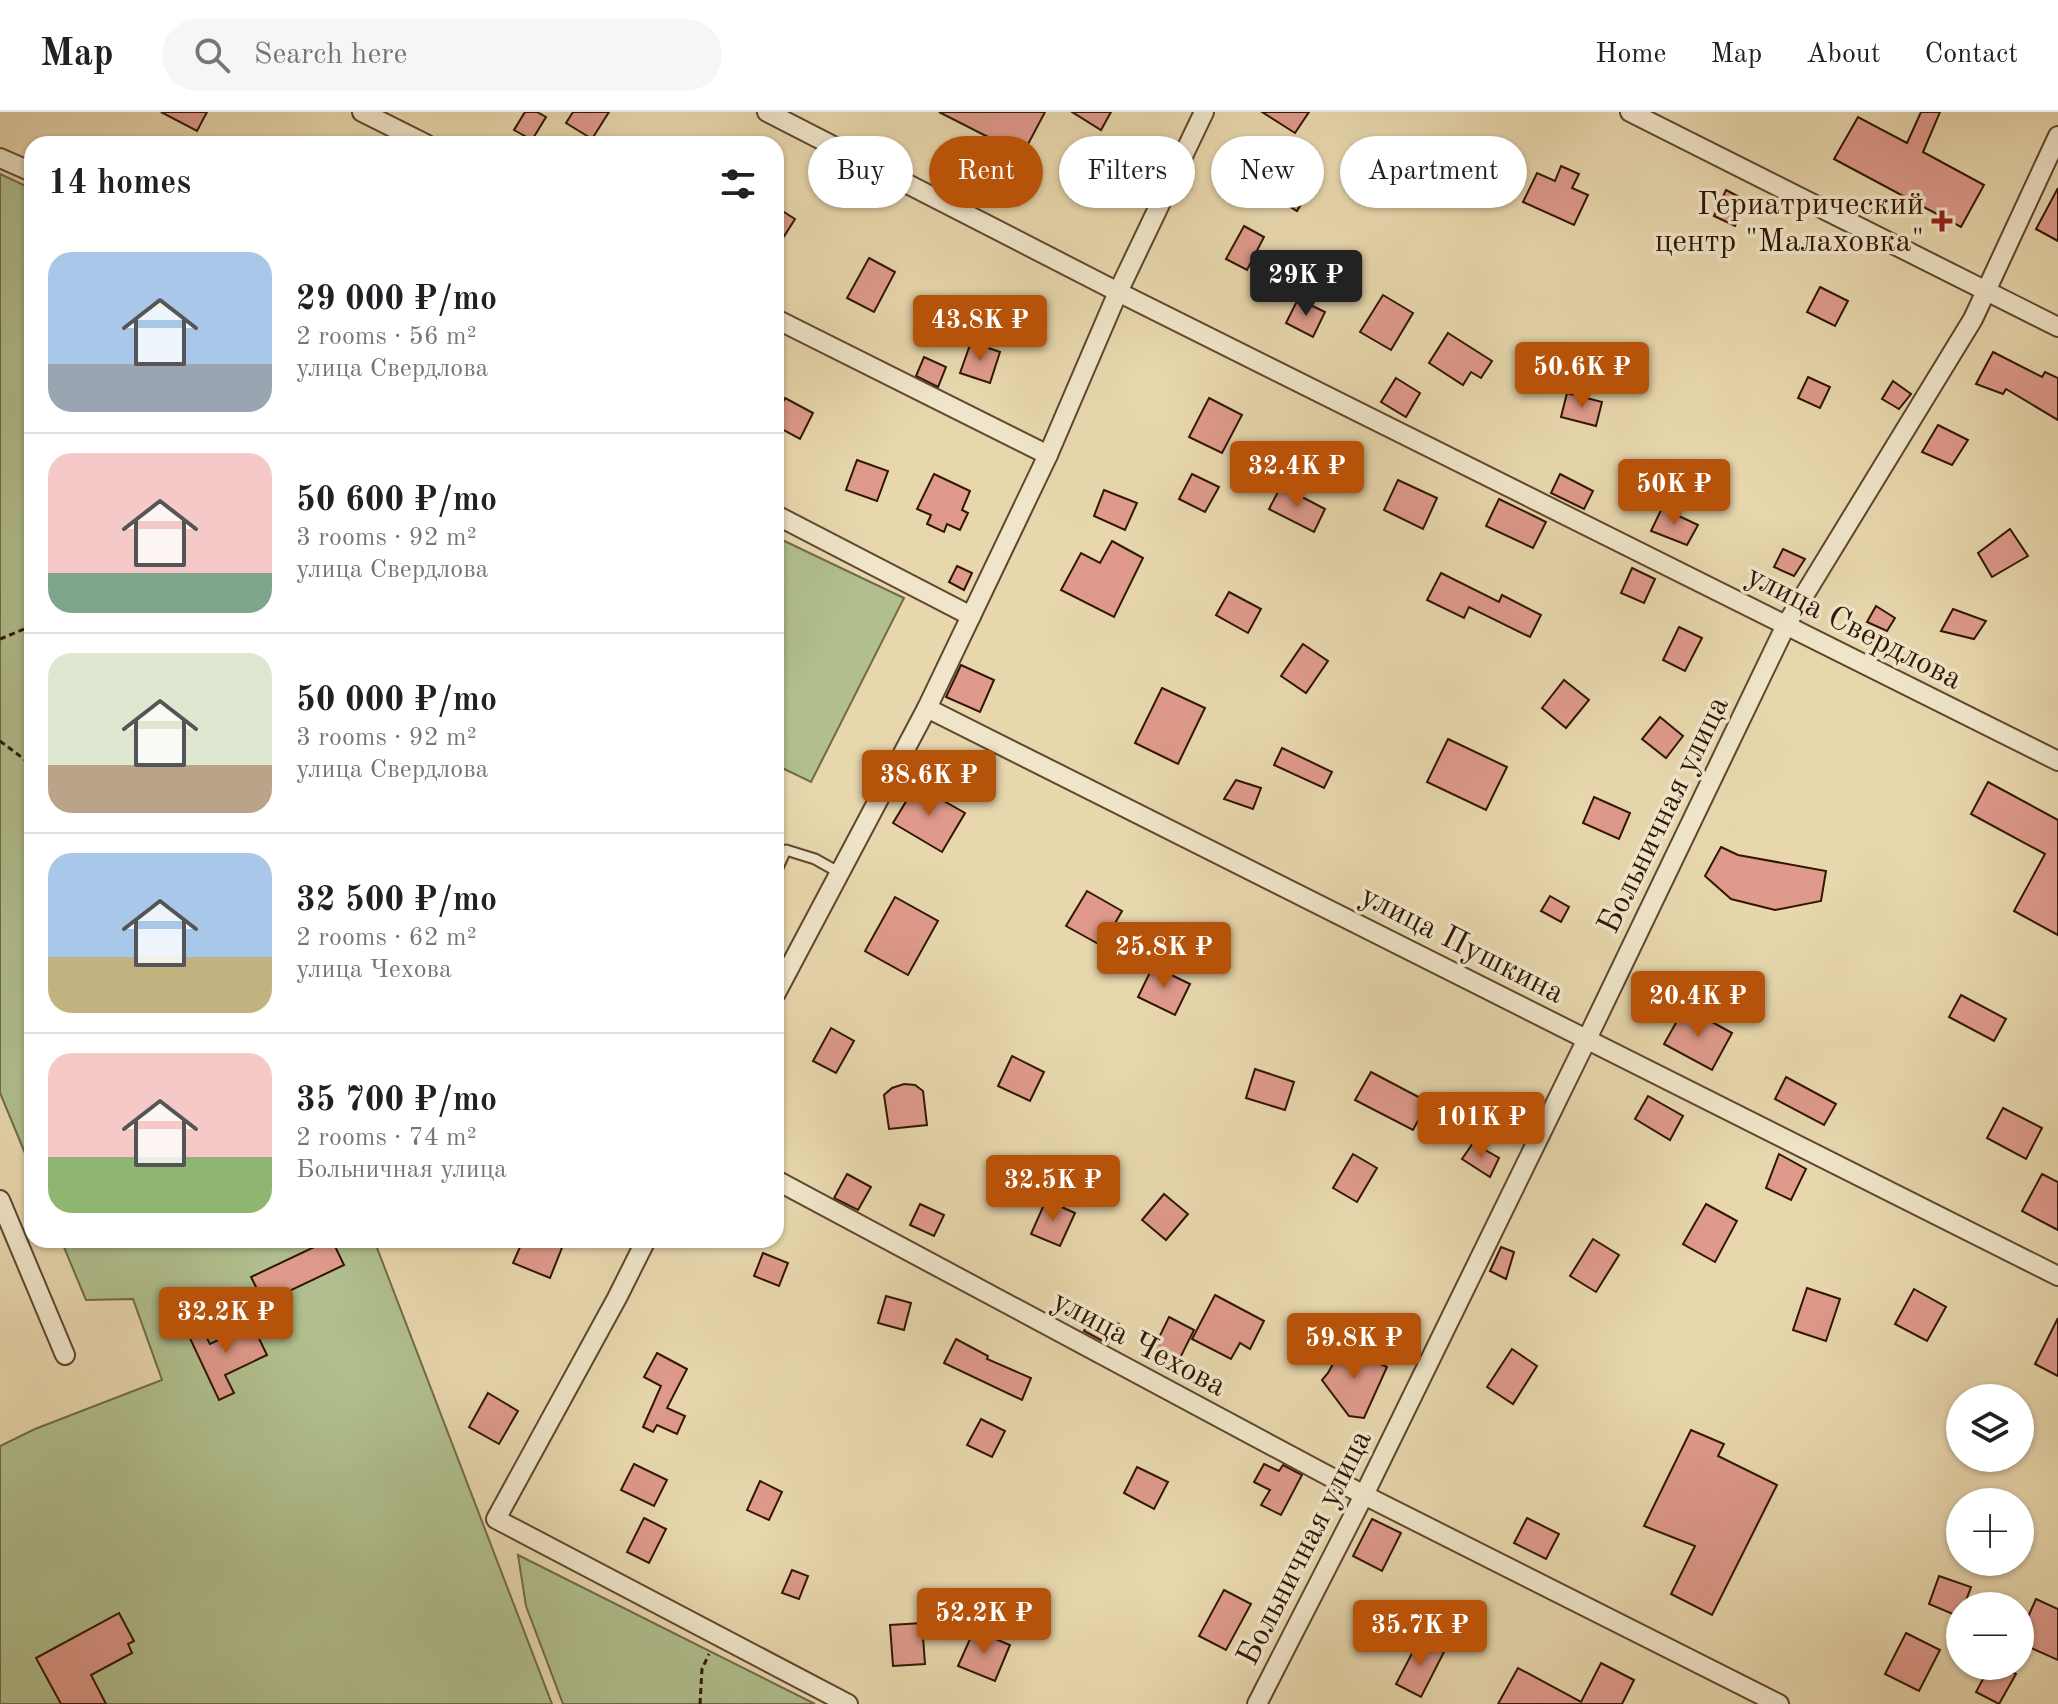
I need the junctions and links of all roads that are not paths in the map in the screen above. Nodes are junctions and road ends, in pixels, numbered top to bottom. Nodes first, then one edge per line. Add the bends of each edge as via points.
1 (362, 112) edge
2 (767, 112) edge
3 (1204, 112) edge
4 (1630, 112) edge
5 (410, 136) edge
6 (2058, 136) edge
7 (0, 158) edge
8 (24, 168) edge
9 (1986, 291) junction
10 (1118, 292) junction
11 (784, 323) edge
12 (2058, 327) edge
13 (1048, 455) junction
14 (784, 519) edge
15 (971, 616) junction
16 (1786, 625) junction
17 (927, 708) junction
18 (2058, 761) edge
19 (786, 850) joint
20 (784, 854) edge
21 (840, 873) junction
22 (784, 978) edge
23 (1587, 1039) junction
24 (784, 1184) edge
25 (0, 1200) edge
26 (642, 1248) edge
27 (2058, 1276) edge
28 (65, 1355) dead end
29 (1364, 1495) junction
30 (848, 1704) edge
31 (1257, 1704) edge
32 (1779, 1704) edge

1 - 5 street
2 - 10 street, улица Свердлова
3 - 10 street
4 - 9 street
6 - 9 street, Больничная улица
7 - 8 street
9 - 12 street
9 - 16 street, Больничная улица
10 - 13 street
10 - 16 street, улица Свердлова
11 - 13 street
13 - 15 street
14 - 15 street
15 - 17 street
16 - 18 street, улица Свердлова
16 - 23 street, Больничная улица
17 - 21 street
17 - 23 street, улица Пушкина
19 - 20 lane
19 - 21 lane
21 - 22 street
23 - 27 street, улица Пушкина
23 - 29 street, Больничная улица
24 - 29 street, улица Чехова
25 - 28 street
26 - 30 street via 496,1519
29 - 31 street, Больничная улица
29 - 32 street, улица Чехова

